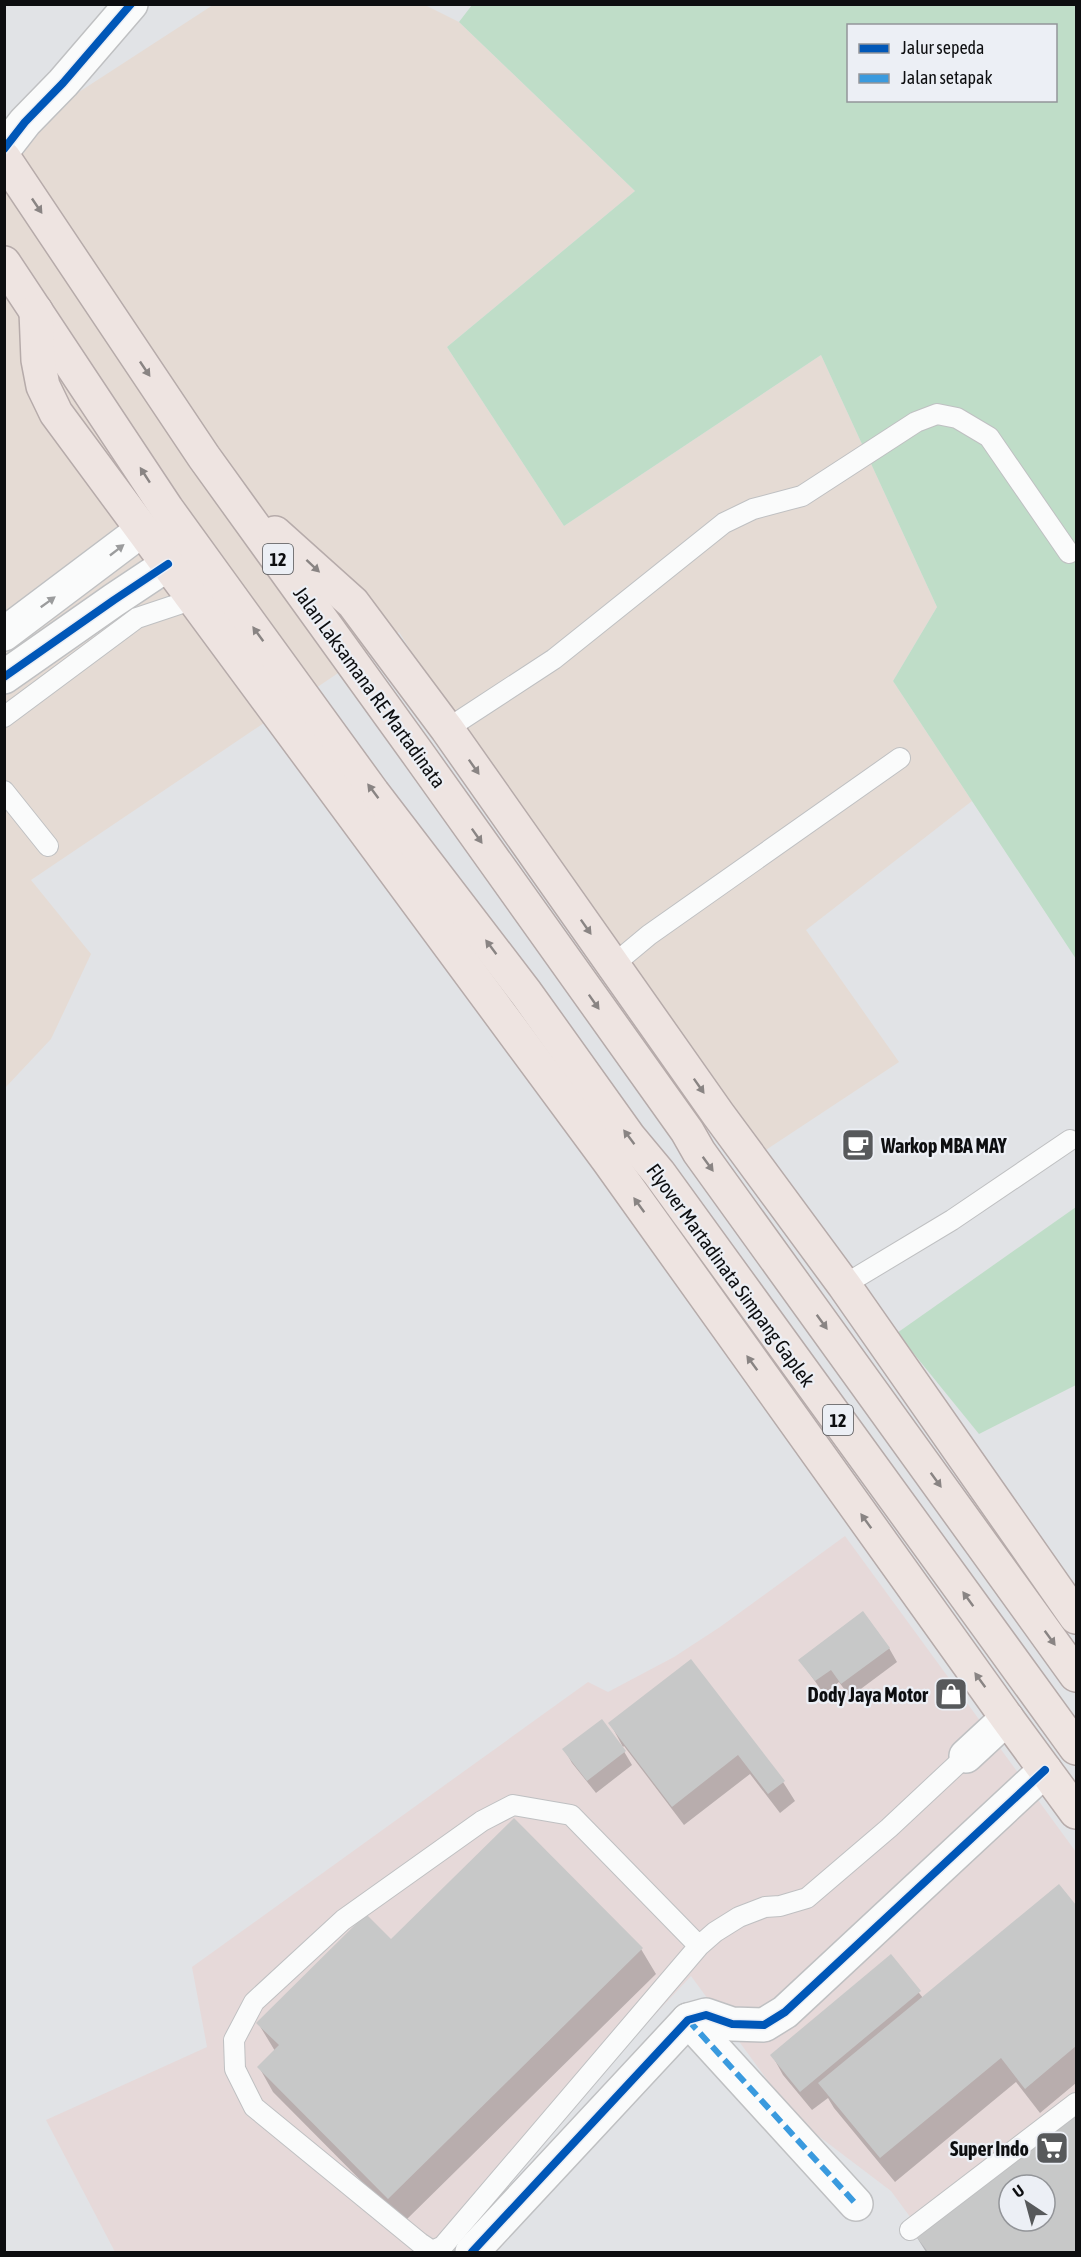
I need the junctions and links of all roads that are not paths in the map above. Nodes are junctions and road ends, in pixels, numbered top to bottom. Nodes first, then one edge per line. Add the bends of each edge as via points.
1 (131, 4) edge
2 (4, 149) edge
3 (4, 158) edge
4 (4, 263) edge
5 (36, 311) junction
6 (237, 501) junction
7 (142, 530) junction
8 (1069, 553) dead end
9 (168, 564) junction
10 (194, 599) junction
11 (4, 634) edge
12 (4, 677) edge
13 (4, 717) edge
14 (447, 729) junction
15 (900, 758) dead end
16 (4, 790) edge
17 (48, 846) dead end
18 (613, 965) junction
19 (1070, 1140) dead end
20 (844, 1285) junction
21 (1077, 1617) edge
22 (1077, 1675) edge
23 (1007, 1718) junction
24 (1077, 1748) edge
25 (966, 1756) joint
26 (1044, 1770) junction
27 (1077, 1812) edge
28 (699, 1946) junction
29 (688, 2020) junction
30 (1077, 2103) edge
31 (856, 2204) dead end
32 (910, 2229) dead end
33 (472, 2253) edge

1 - 2 street
3 -> 6 highway, Jalan Laksamana RE Martadinata / 12
4 - 5 highway, 12
5 - 7 highway via 43,386 56,413
24 -> 5 highway, Flyover Martadinata Simpang Gaplek / 12 via 659,1173 208,566
6 -> 14 highway via 352,603
6 -> 22 highway, Jalan Laksamana RE Martadinata / 12 via 699,1152
7 - 9 highway
11 -> 7 street
8 - 14 lane via 989,437 957,417 937,414 916,422 802,496 753,509 724,523 554,659
9 - 10 highway
9 - 12 street
10 - 13 lane via 136,618
23 -> 10 highway via 608,1160
14 -> 18 highway
15 - 18 lane via 649,935
16 - 17 lane
18 -> 20 highway
19 - 20 lane via 952,1220
20 - 21 highway
23 - 25 street
23 - 26 highway
25 - 28 lane via 807,1898 739,1917
26 - 27 highway
26 - 29 street via 785,2012 764,2025 732,2024 706,2015
28 - 28 lane via 443,2246 432,2251 254,2107 235,2070 234,2040 254,2002 343,1920 482,1821 513,1805 571,1815
29 - 31 street
29 - 33 street
30 - 32 lane

